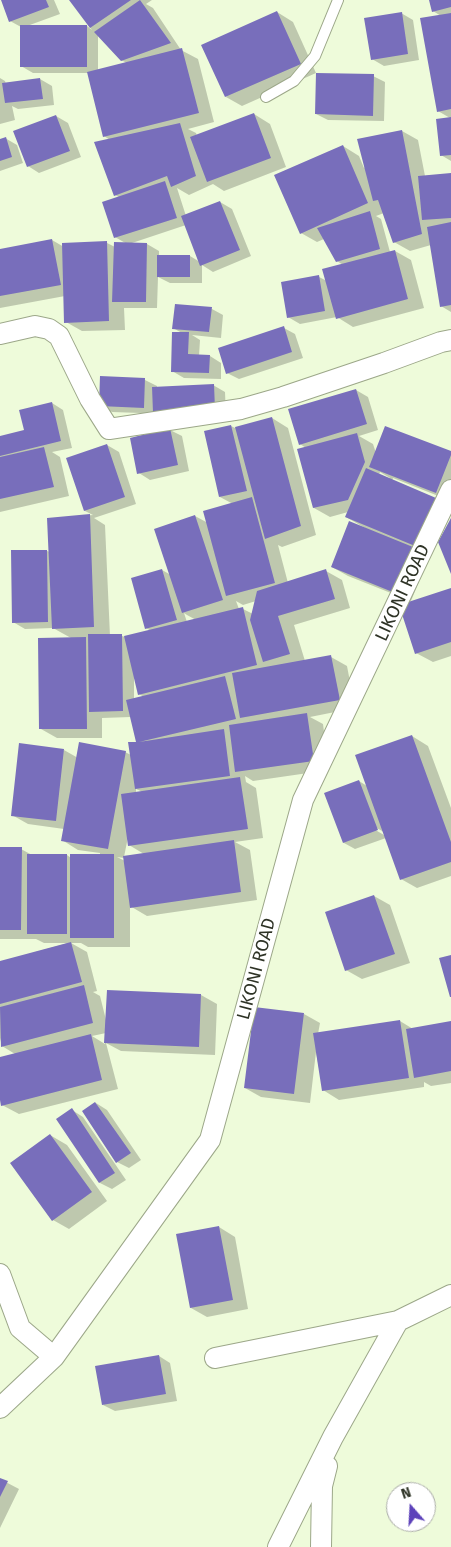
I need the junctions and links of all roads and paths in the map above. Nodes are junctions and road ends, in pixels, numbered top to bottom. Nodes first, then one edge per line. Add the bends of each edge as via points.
1 (338, 0) edge
2 (266, 97) dead end
3 (0, 334) edge
4 (451, 340) edge
5 (451, 490) edge
6 (0, 1274) edge
7 (451, 1295) edge
8 (398, 1321) junction
9 (54, 1357) junction
10 (215, 1358) dead end
11 (0, 1408) edge
12 (333, 1437) junction
13 (278, 1547) edge
14 (321, 1547) edge

1 - 2 lane via 315,56 294,81
3 - 4 street via 35,326 49,329 59,336 90,399 109,429 241,409
5 - 9 street, LIKONI ROAD via 303,800 210,1140
6 - 9 street via 20,1328
7 - 8 street
8 - 10 street
8 - 12 street
9 - 11 street, LIKONI ROAD
12 - 13 street
12 - 14 street via 322,1486

